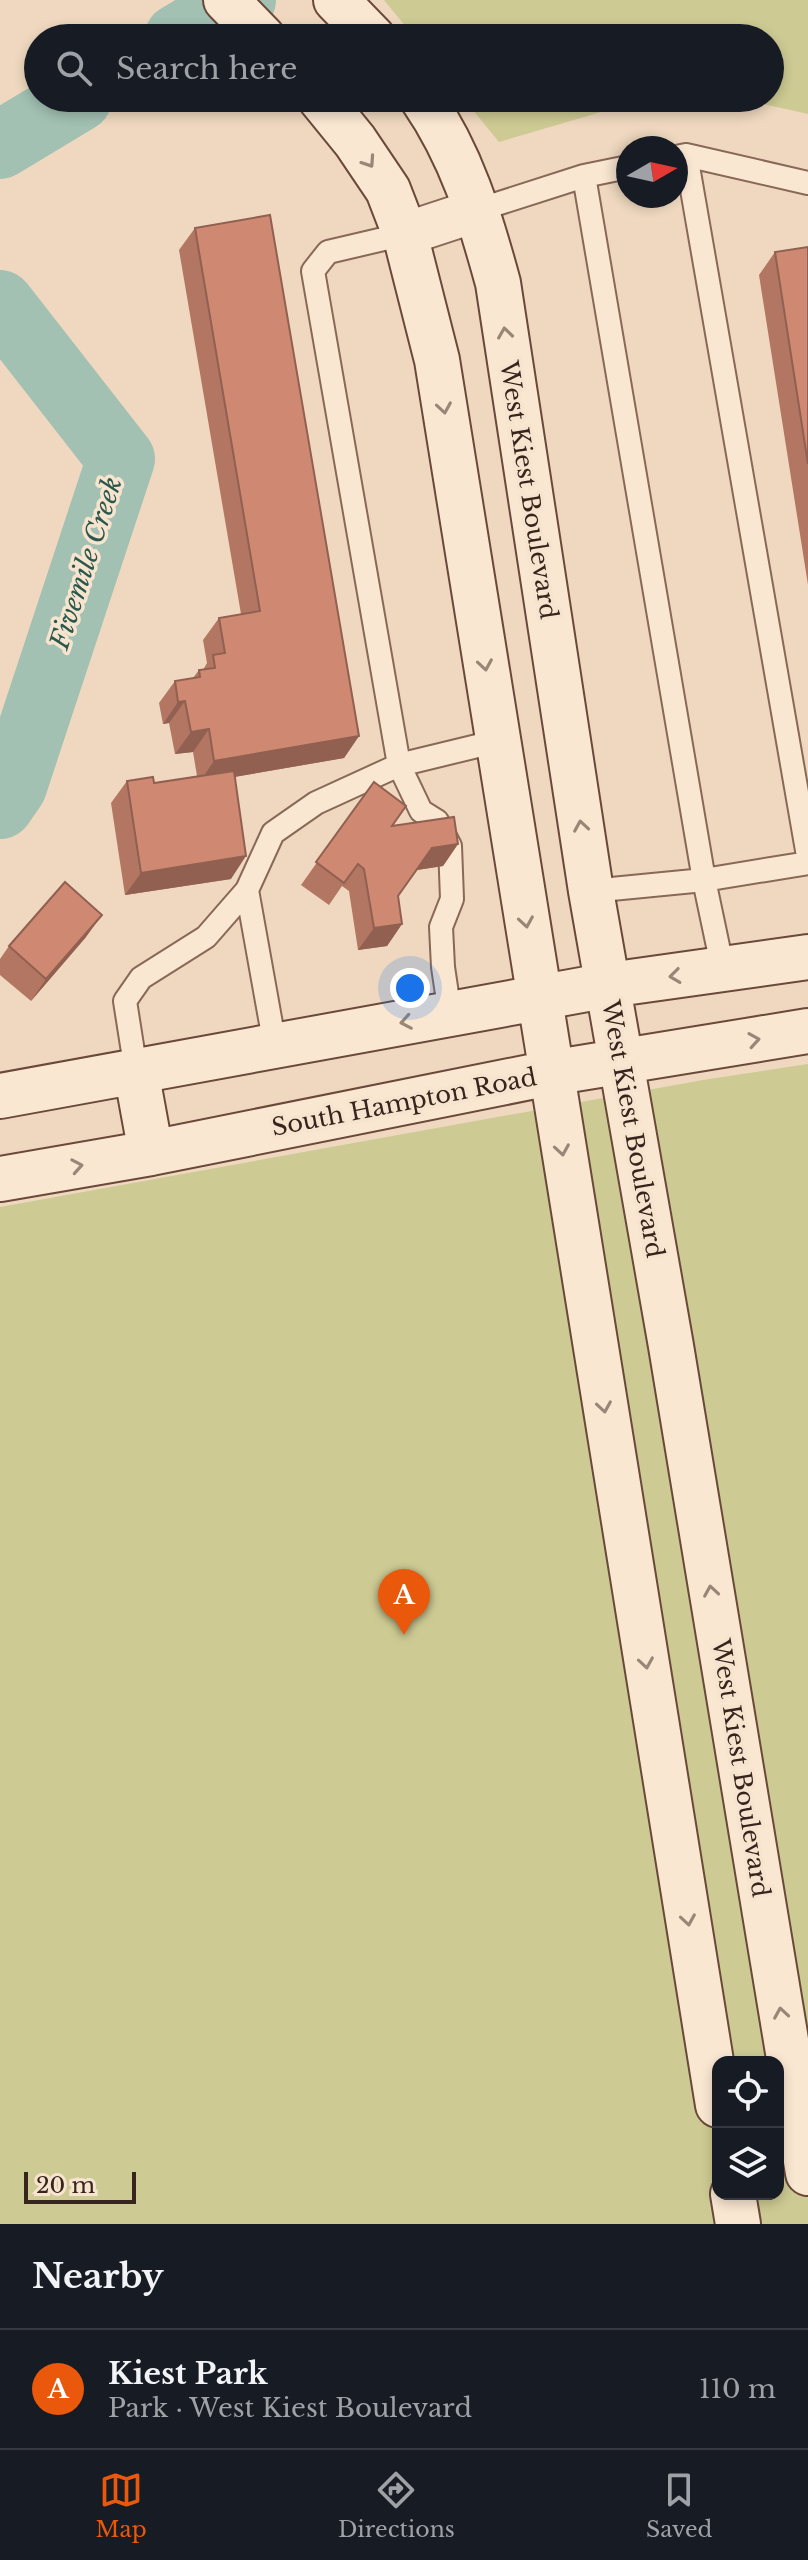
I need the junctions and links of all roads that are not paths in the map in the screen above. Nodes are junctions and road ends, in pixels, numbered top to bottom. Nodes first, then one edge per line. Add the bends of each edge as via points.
1 (226, 0) edge
2 (336, 0) edge
3 (249, 24) edge
4 (359, 24) edge
5 (332, 112) edge
6 (430, 112) edge
7 (688, 157) edge
8 (616, 169) edge
9 (584, 176) junction
10 (808, 183) edge
11 (688, 195) edge
12 (478, 210) junction
13 (405, 234) junction
14 (498, 741) junction
15 (399, 765) junction
16 (808, 856) edge
17 (808, 863) edge
18 (704, 880) junction
19 (247, 890) junction
20 (591, 891) junction
21 (808, 957) edge
22 (723, 970) junction
23 (609, 985) junction
24 (538, 999) junction
25 (450, 1014) junction
26 (808, 1031) edge
27 (275, 1046) junction
28 (622, 1061) junction
29 (136, 1071) junction
30 (550, 1073) junction
31 (0, 1096) edge
32 (151, 1153) junction
33 (0, 1179) edge
34 (712, 2068) edge
35 (808, 2173) edge
36 (734, 2200) edge
37 (738, 2224) edge

1 - 3 main road
2 - 4 main road
5 -> 13 main road via 388,190
6 - 12 main road, West Kiest Boulevard
7 - 10 lane
8 - 9 lane
9 - 12 lane
9 - 18 lane
11 - 16 lane
12 - 13 street
20 -> 12 main road, West Kiest Boulevard via 498,283
13 -> 14 main road via 437,360
13 - 15 lane via 328,252 313,271
14 - 15 lane
14 -> 24 main road
15 - 19 lane via 316,803 273,833
15 - 25 lane via 421,811 437,821 450,846 452,899 441,927
17 - 18 lane
18 - 20 lane
18 - 22 lane
19 - 27 lane
19 - 29 lane via 206,937 141,978 125,1001
20 - 23 main road, West Kiest Boulevard
21 - 22 main road
22 -> 23 main road
23 - 24 main road
23 - 28 main road, West Kiest Boulevard
24 - 25 main road
24 - 30 main road
25 -> 27 main road
28 -> 26 main road, South Hampton Road
27 - 29 main road
28 - 30 main road, South Hampton Road
35 -> 28 main road, West Kiest Boulevard
29 - 31 main road
29 - 32 main road
30 - 32 main road, South Hampton Road
30 -> 34 main road
33 -> 32 main road, South Hampton Road
36 - 37 main road

